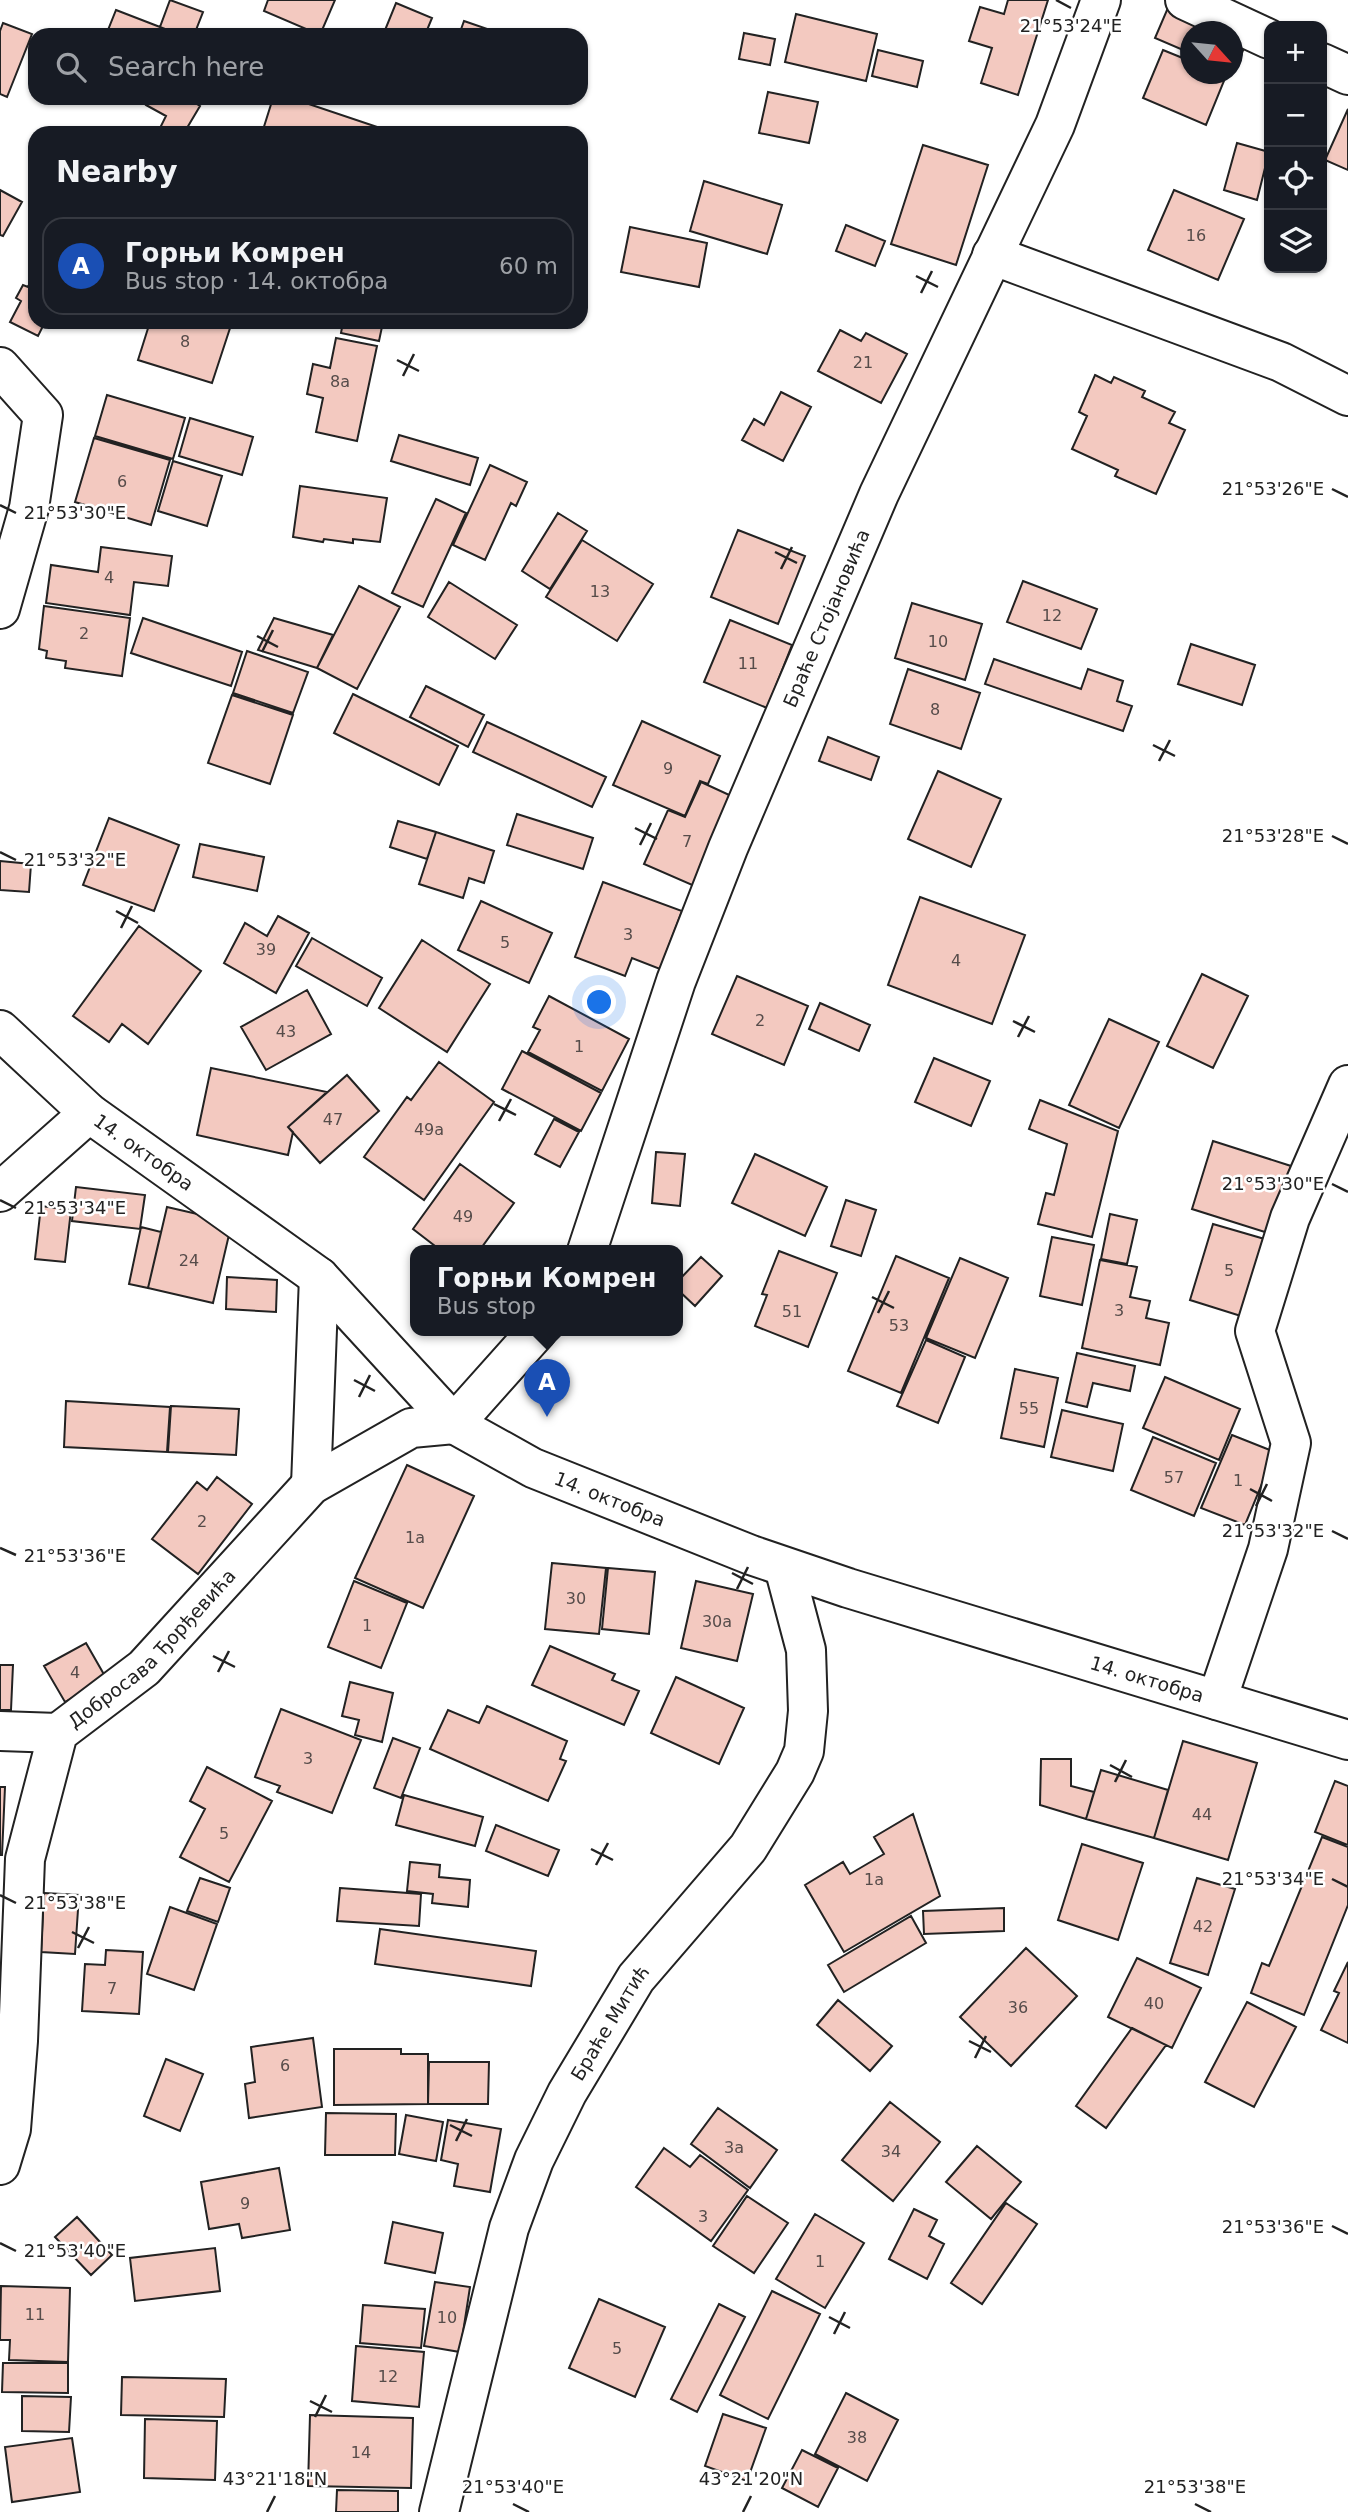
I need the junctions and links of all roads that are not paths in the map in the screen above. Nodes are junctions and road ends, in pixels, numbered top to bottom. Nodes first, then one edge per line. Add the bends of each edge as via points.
1 (1101, 0) edge
2 (1185, 0) edge
3 (1264, 37) edge
4 (1327, 65) edge
5 (1348, 75) edge
6 (992, 256) junction
7 (0, 367) edge
8 (1348, 396) edge
9 (0, 609) edge
10 (0, 1030) edge
11 (1348, 1085) edge
12 (89, 1113) junction
13 (0, 1192) edge
14 (589, 1245) edge
15 (319, 1278) junction
16 (533, 1336) edge
17 (454, 1424) junction
18 (311, 1485) junction
19 (784, 1567) junction
20 (1217, 1700) junction
21 (0, 1731) edge
22 (58, 1733) junction
23 (1348, 1740) edge
24 (0, 2165) edge
25 (439, 2512) edge

1 - 6 street, Браће Стојановића via 1055,125
2 - 3 street
4 - 5 street
6 - 8 street via 1281,362
6 - 14 street, Браће Стојановића via 879,494 728,848 676,981
7 - 9 street via 44,415 29,508
10 - 12 street, 14. октобра
11 - 20 street via 1290,1218 1255,1331 1292,1443 1268,1549
12 - 13 street
12 - 15 street, 14. октобра
15 - 17 street, 14. октобра
15 - 18 street
16 - 17 street
17 - 18 street, Добросава Ђорђевића via 411,1428
17 - 19 street, 14. октобра via 533,1468
18 - 22 street, Добросава Ђорђевића via 144,1668
19 - 20 street, 14. октобра
19 - 25 street, Браће Митић via 806,1650 804,1751 748,1848 636,1978 567,2093 534,2160 509,2228
20 - 23 street, 14. октобра
21 - 22 street
22 - 24 street, Добросава Ђорђевића via 25,1859 11,2129

